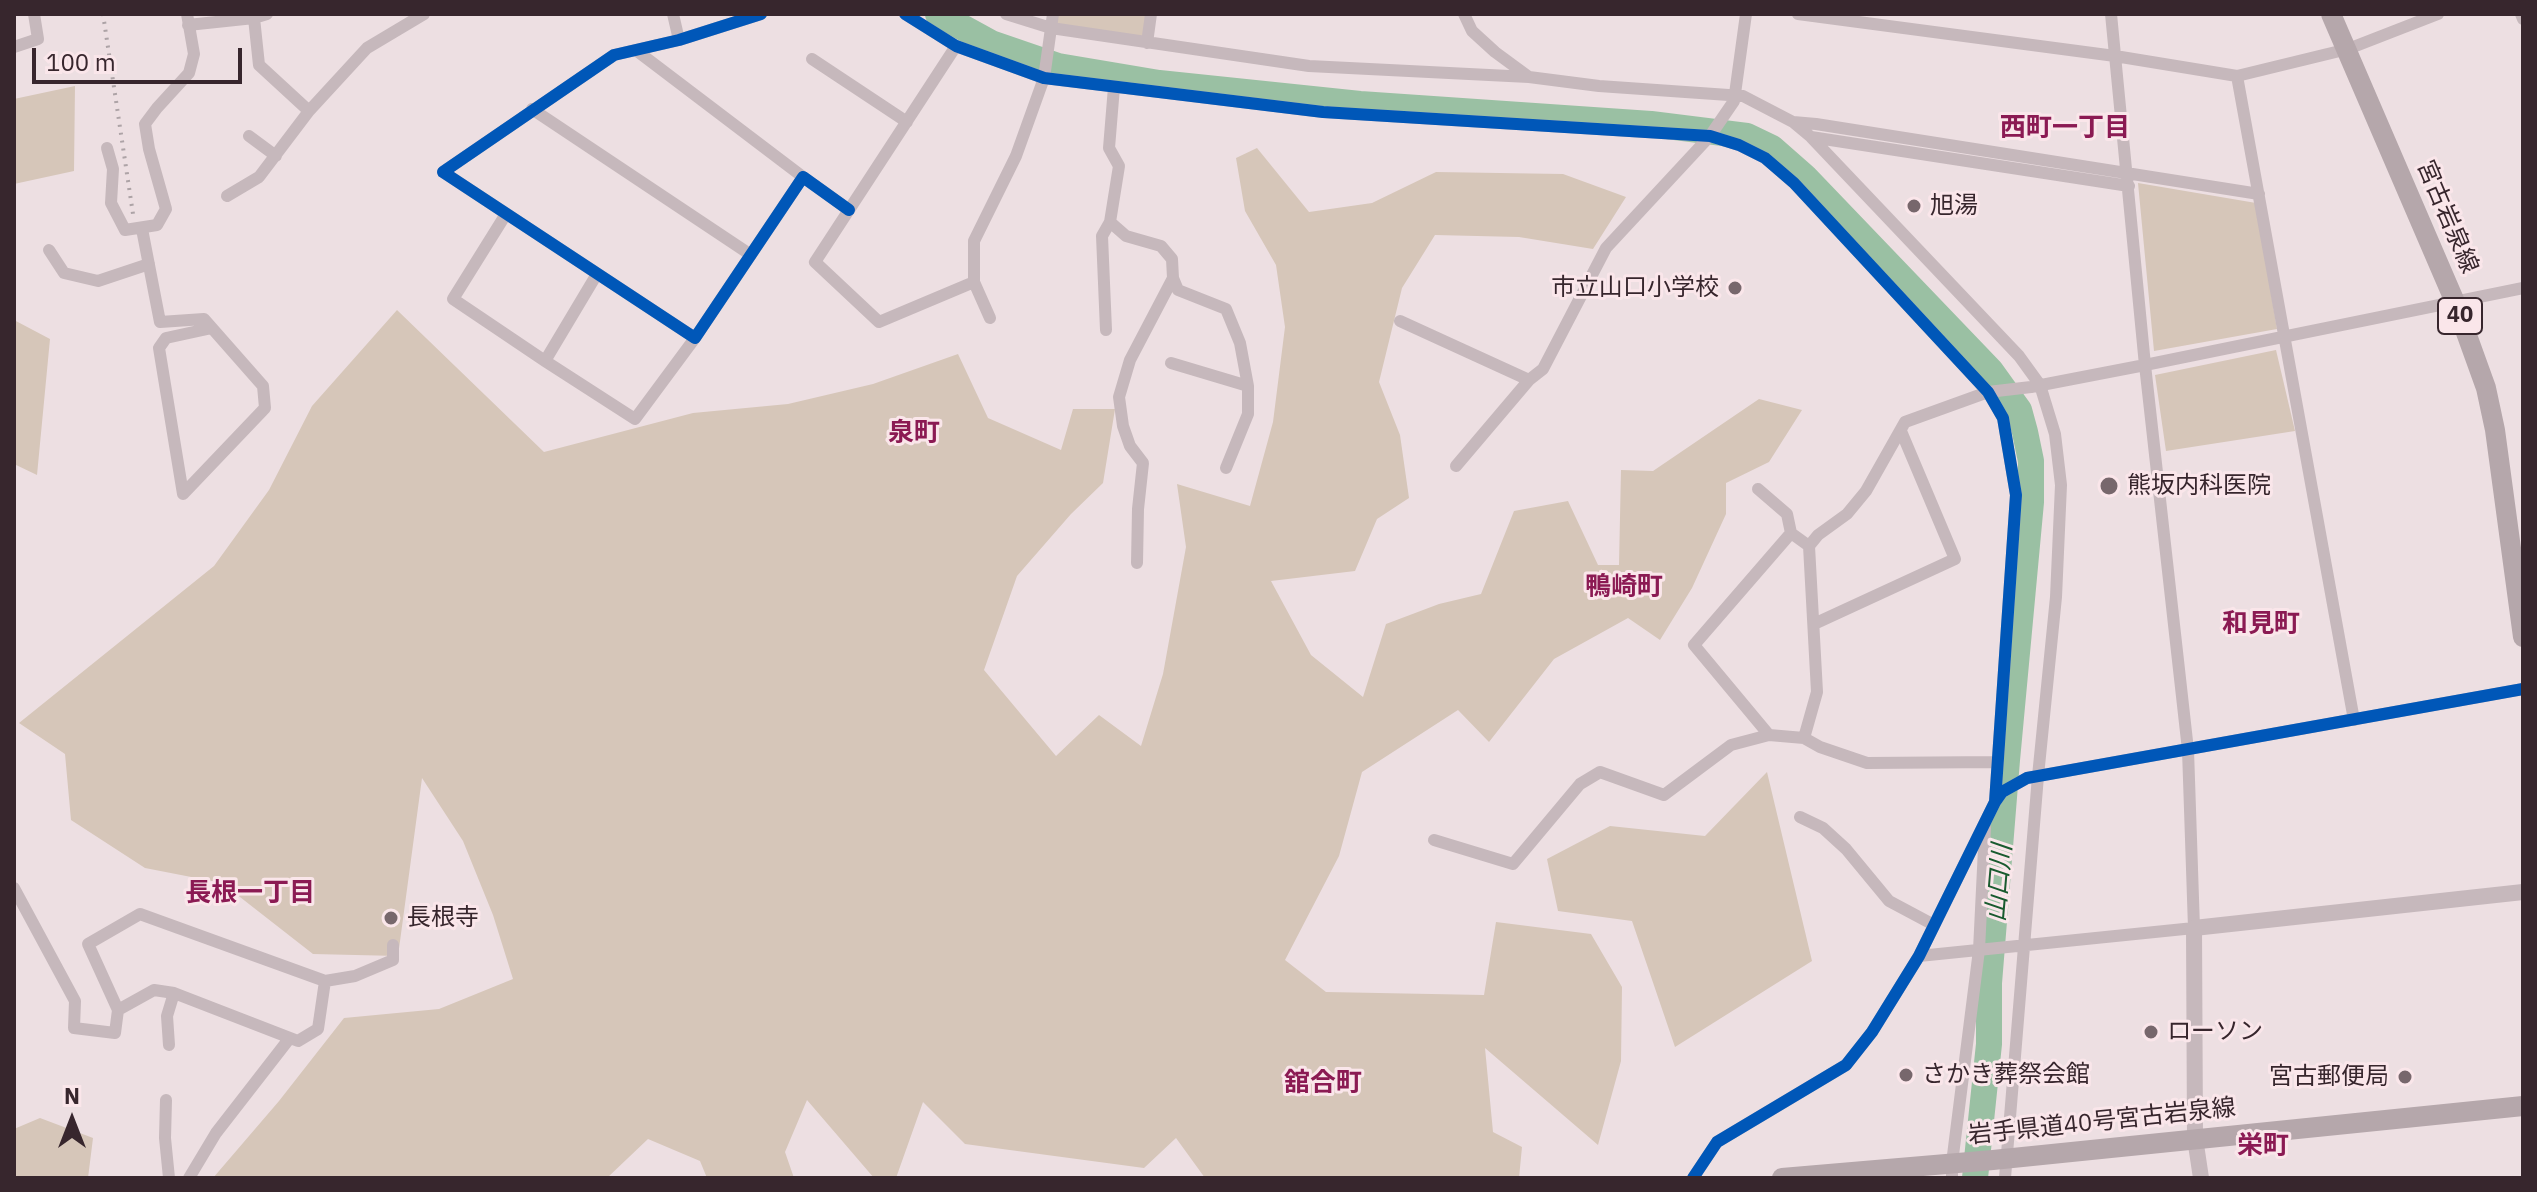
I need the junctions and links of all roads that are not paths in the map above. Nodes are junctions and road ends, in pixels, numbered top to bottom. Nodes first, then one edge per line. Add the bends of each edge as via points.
1 (34, 14) edge
2 (424, 14) edge
3 (673, 14) edge
4 (761, 14) edge
5 (905, 14) edge
6 (1006, 14) edge
7 (1053, 14) edge
8 (1151, 14) edge
9 (1464, 14) edge
10 (1746, 14) edge
11 (1798, 14) edge
12 (2111, 14) edge
13 (2331, 14) edge
14 (2438, 14) edge
15 (260, 16) edge
16 (187, 20) edge
17 (1051, 31) junction
18 (679, 40) junction
19 (1147, 43) junction
20 (956, 46) junction
21 (14, 47) edge
22 (2348, 49) junction
23 (637, 51) junction
24 (2115, 56) junction
25 (812, 59) dead end
26 (1045, 74) junction
27 (2237, 76) junction
28 (1529, 77) junction
29 (1114, 87) junction
30 (1734, 98) junction
31 (532, 109) junction
32 (309, 111) junction
33 (907, 122) junction
34 (1793, 122) junction
35 (249, 136) dead end
36 (1710, 136) junction
37 (1811, 137) junction
38 (107, 148) dead end
39 (276, 156) junction
40 (2127, 172) junction
41 (803, 177) junction
42 (2129, 186) junction
43 (2259, 194) junction
44 (227, 196) dead end
45 (849, 210) junction
46 (506, 214) junction
47 (1110, 222) junction
48 (142, 229) junction
49 (49, 250) dead end
50 (751, 255) junction
51 (149, 264) junction
52 (597, 274) junction
53 (1173, 278) junction
54 (974, 282) junction
55 (2523, 288) edge
56 (2455, 302) junction
57 (990, 318) dead end
58 (1400, 321) dead end
59 (212, 328) junction
60 (1106, 330) dead end
61 (2284, 336) junction
62 (695, 338) junction
63 (545, 361) junction
64 (1171, 363) dead end
65 (2145, 365) junction
66 (1529, 380) junction
67 (1248, 386) junction
68 (2036, 386) junction
69 (1988, 392) junction
70 (1901, 431) junction
71 (1456, 466) dead end
72 (1226, 468) dead end
73 (1758, 489) dead end
74 (1791, 533) junction
75 (1809, 546) junction
76 (1137, 563) dead end
77 (1814, 624) junction
78 (2523, 637) edge
79 (2523, 689) edge
80 (2354, 720) junction
81 (1769, 735) junction
82 (1804, 738) junction
83 (2188, 750) junction
84 (1998, 762) junction
85 (2032, 777) junction
86 (1999, 797) junction
87 (1800, 817) dead end
88 (1986, 821) junction
89 (1434, 840) dead end
90 (14, 888) edge
91 (2523, 892) edge
92 (1934, 925) junction
93 (2194, 928) junction
94 (393, 945) dead end
95 (2019, 946) junction
96 (1981, 950) junction
97 (1919, 956) junction
98 (325, 981) junction
99 (174, 993) junction
100 (118, 1010) junction
101 (289, 1039) junction
102 (169, 1045) dead end
103 (166, 1100) dead end
104 (2523, 1106) edge
105 (2195, 1138) junction
106 (2002, 1166) edge
107 (1955, 1168) edge
108 (169, 1178) edge
109 (189, 1178) edge
110 (1693, 1178) edge
111 (1782, 1178) edge
112 (2201, 1178) edge

1 - 21 street via 38,39
2 - 32 street via 367,48
3 - 18 street
4 - 18 street
5 - 20 street
6 - 17 street
7 - 17 street
8 - 19 street
9 - 28 street via 1472,31
10 - 30 street
11 - 24 street
12 - 24 street
13 - 22 main road, 宮古岩泉線 / 40
14 - 22 street
15 - 16 street
15 - 32 street via 259,65
16 - 48 street via 194,54 189,73 145,124 166,209 157,225
17 - 19 street
17 - 26 street
18 - 23 street
19 - 28 street via 1309,66
20 - 26 street
20 - 33 street
22 - 27 street
22 - 56 main road, 宮古岩泉線 / 40
23 - 31 street via 614,55
23 - 41 street
24 - 27 street
24 - 40 street
25 - 33 street
26 - 29 street
26 - 54 street via 1016,156 974,241
27 - 43 street
28 - 30 street
29 - 36 street via 1323,112
29 - 47 street via 1109,148 1119,166
30 - 34 street via 1743,96
30 - 36 street
31 - 46 street via 443,172
31 - 50 street
32 - 39 street
33 - 45 street
34 - 37 street
34 - 40 street
35 - 39 street
36 - 66 street via 1606,248 1543,369
36 - 69 street via 1765,158 1794,183
37 - 42 street
37 - 68 street via 2019,356
38 - 48 street via 113,169 111,203 125,230
39 - 44 street via 259,177
40 - 42 street
40 - 43 street
41 - 45 street
41 - 50 street
42 - 65 street
43 - 61 street
45 - 54 street via 815,262 879,322
46 - 52 street
46 - 63 street via 453,299
47 - 53 street via 1126,236 1161,246 1172,259
47 - 60 street via 1102,236
48 - 51 street
49 - 51 street via 64,273 98,281
50 - 62 street
51 - 59 street via 160,322 204,319
52 - 62 street
52 - 63 street
53 - 67 street via 1178,290 1226,309 1240,343
53 - 76 street via 1130,360 1119,397 1130,446 1143,463
54 - 57 street
55 - 56 street
56 - 61 street
56 - 78 main road, 宮古岩泉線 / 40 via 2495,430
58 - 66 street
59 - 59 street via 263,386 265,408 183,494 159,348 166,338
61 - 65 street
61 - 80 street
62 - 63 street via 635,419
64 - 67 street
65 - 68 street
65 - 83 street
66 - 71 street
67 - 72 street via 1248,414
68 - 69 street
68 - 85 street via 2055,434 2061,485 2056,597
69 - 70 street via 1905,422
69 - 84 street via 2003,418 2016,495
70 - 75 street via 1866,491
70 - 77 street via 1955,559
73 - 74 street via 1787,514
74 - 75 street
74 - 81 street via 1694,645
75 - 77 street
77 - 82 street via 1817,692
79 - 80 street
80 - 83 street
81 - 82 street
81 - 89 street via 1731,745 1664,795 1600,772 1580,784 1513,864
82 - 84 street via 1867,763
83 - 85 street
83 - 93 street
84 - 86 street
85 - 86 street
85 - 95 street
86 - 88 street
87 - 92 street via 1823,828 1846,849 1889,901
88 - 92 street
88 - 96 street
90 - 100 street via 75,1001 74,1028 115,1033
91 - 93 street
92 - 97 street
93 - 95 street
93 - 105 street
94 - 98 street via 393,960 355,976
95 - 96 street
95 - 106 street
96 - 97 street
96 - 107 street
97 - 110 street via 1846,1065 1717,1142
98 - 100 street via 140,914 88,944
98 - 101 street via 318,1029 298,1041
99 - 100 street via 154,990
99 - 101 street
99 - 102 street via 167,1016
101 - 109 street via 216,1133
103 - 108 street
104 - 105 main road, 岩手県道40号宮古岩泉線
105 - 106 main road, 岩手県道40号宮古岩泉線
105 - 112 street
106 - 107 main road, 岩手県道40号宮古岩泉線
107 - 111 main road, 岩手県道40号宮古岩泉線

